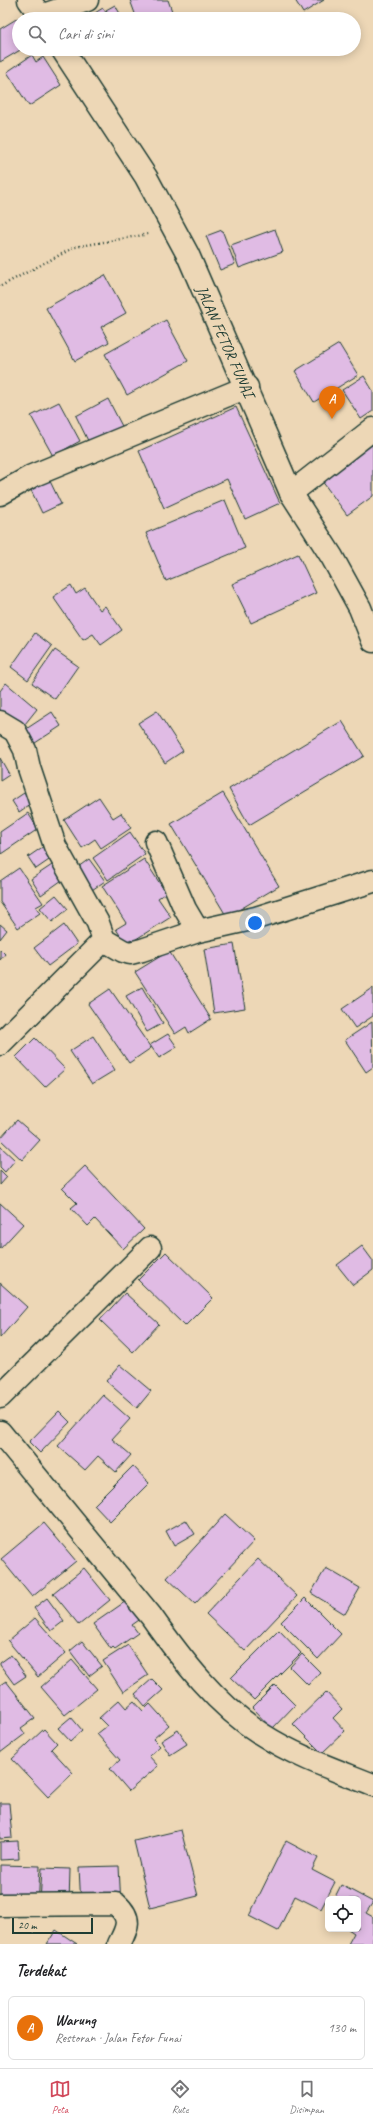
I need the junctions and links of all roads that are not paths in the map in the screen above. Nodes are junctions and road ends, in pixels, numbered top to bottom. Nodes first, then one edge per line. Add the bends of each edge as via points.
1 (87, 0) edge
2 (38, 12) edge
3 (67, 56) edge
4 (247, 386) junction
5 (373, 429) edge
6 (291, 493) junction
7 (0, 494) edge
8 (373, 641) edge
9 (0, 722) edge
10 (156, 842) dead end
11 (373, 881) edge
12 (198, 931) junction
13 (104, 940) junction
14 (0, 1044) edge
15 (150, 1248) dead end
16 (0, 1397) edge
17 (0, 1432) edge
18 (373, 1785) edge
19 (0, 1904) edge
20 (119, 1944) edge

1 - 2 street
3 - 4 street, JALAN FETOR FUNAI via 146,177 175,230
4 - 6 street, JALAN FETOR FUNAI
4 - 7 street via 32,476
5 - 6 street
6 - 8 street, JALAN FETOR FUNAI via 332,557 360,608
9 - 13 street via 15,731 25,750 55,846 98,923
10 - 12 street via 185,909
11 - 12 street via 256,918
12 - 13 street via 130,953
13 - 14 street
15 - 16 street
17 - 18 street via 151,1616 174,1649 238,1718 302,1756
19 - 20 street via 116,1904 124,1911 127,1922

